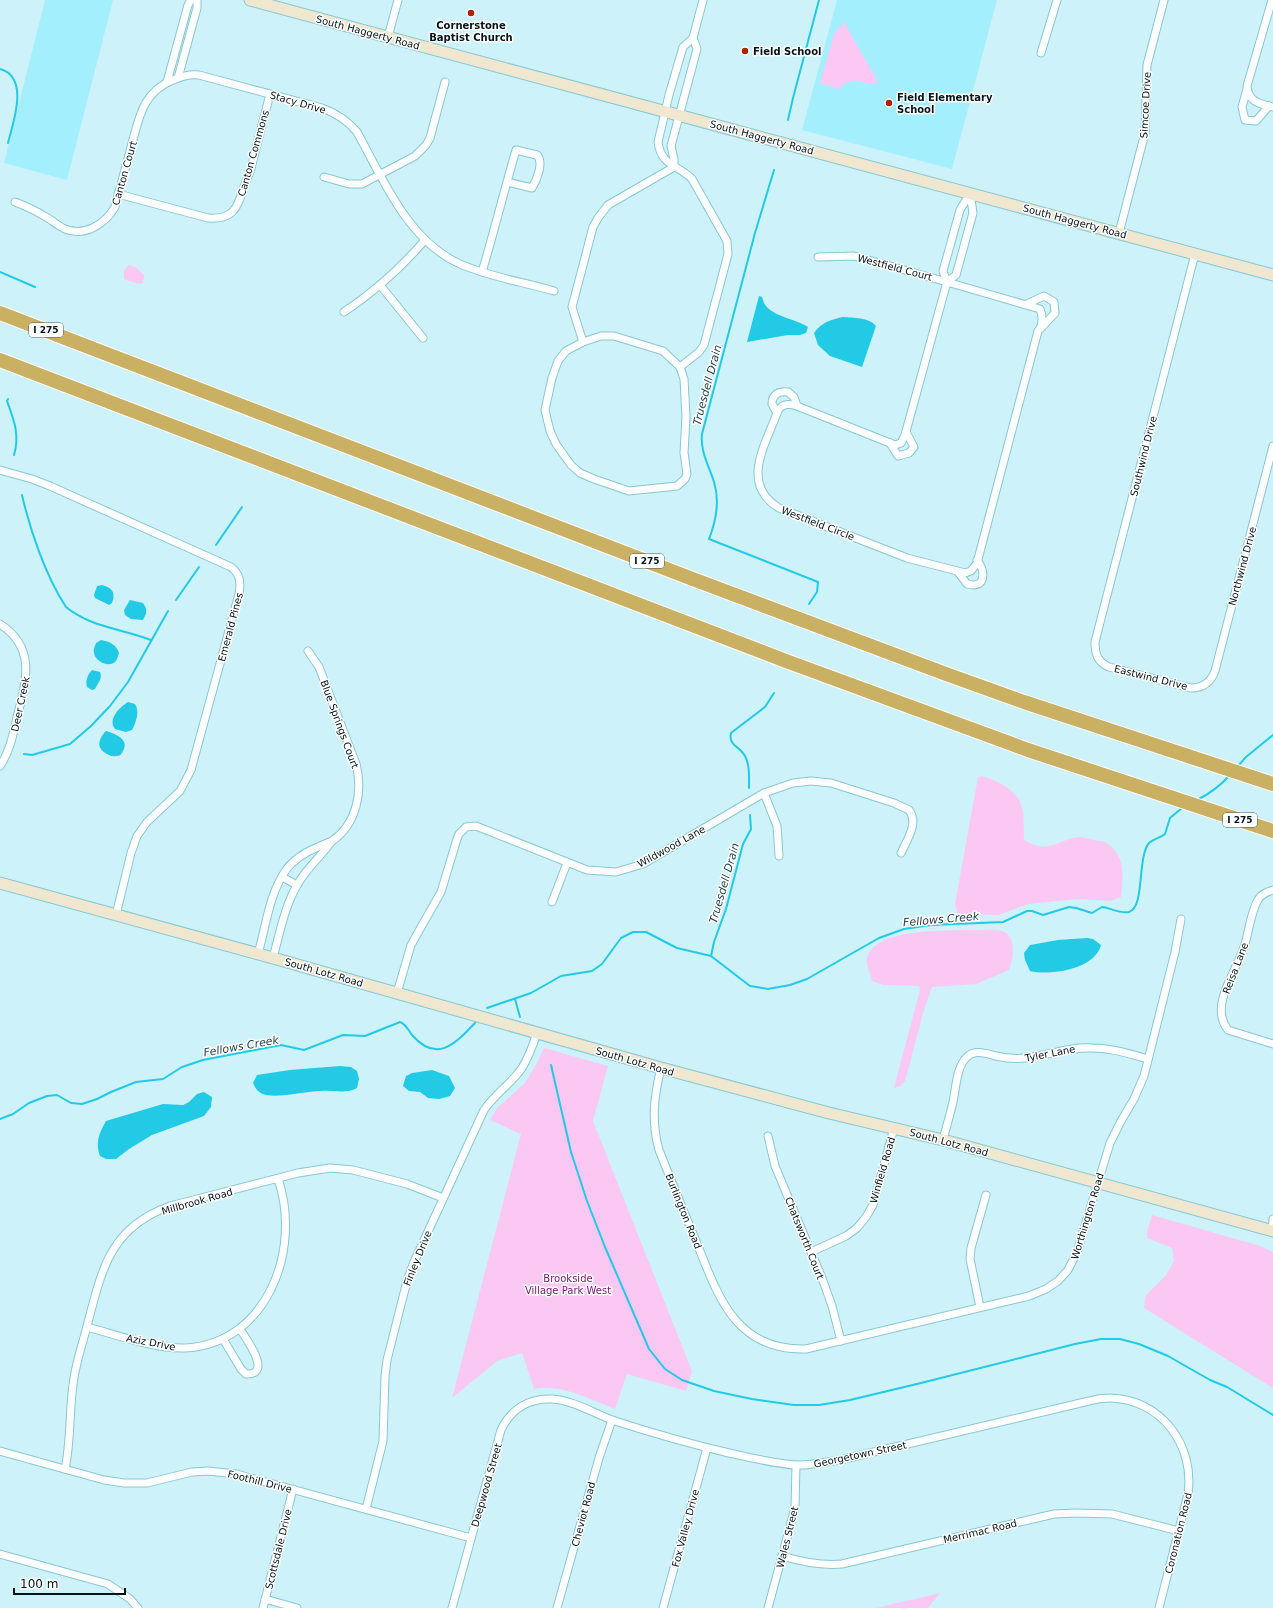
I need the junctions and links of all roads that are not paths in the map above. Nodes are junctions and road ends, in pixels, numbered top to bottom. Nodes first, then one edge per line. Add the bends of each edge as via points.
1 (191, 0) edge
2 (196, 0) edge
3 (250, 0) edge
4 (398, 0) edge
5 (703, 0) edge
6 (1057, 0) edge
7 (1164, 0) edge
8 (1272, 0) edge
9 (388, 37) junction
10 (693, 38) junction
11 (1041, 53) dead end
12 (178, 78) junction
13 (167, 82) junction
14 (445, 82) dead end
15 (1247, 89) junction
16 (270, 94) junction
17 (1271, 106) edge
18 (665, 111) junction
19 (680, 115) junction
20 (671, 146) junction
21 (659, 148) junction
22 (674, 167) junction
23 (380, 174) junction
24 (324, 177) dead end
25 (507, 182) junction
26 (970, 193) junction
27 (118, 194) junction
28 (15, 202) dead end
29 (1119, 233) junction
30 (425, 240) junction
31 (1195, 254) junction
32 (818, 257) dead end
33 (482, 272) junction
34 (1273, 275) edge
35 (947, 282) junction
36 (380, 285) junction
37 (554, 291) dead end
38 (1027, 304) junction
39 (344, 312) dead end
40 (0, 313) edge
41 (1041, 328) junction
42 (423, 338) dead end
43 (582, 342) junction
44 (0, 360) edge
45 (680, 367) junction
46 (796, 406) junction
47 (777, 413) junction
48 (906, 432) junction
49 (890, 443) junction
50 (1273, 446) edge
51 (0, 470) edge
52 (978, 560) junction
53 (958, 572) junction
54 (0, 624) edge
55 (308, 651) dead end
56 (1098, 658) joint
57 (1206, 684) joint
58 (0, 766) edge
59 (1273, 784) edge
60 (764, 793) junction
61 (1273, 831) edge
62 (332, 841) junction
63 (901, 853) dead end
64 (779, 856) dead end
65 (567, 863) junction
66 (282, 877) junction
67 (0, 883) edge
68 (296, 885) junction
69 (1273, 890) edge
70 (552, 902) dead end
71 (116, 915) junction
72 (1181, 920) dead end
73 (258, 954) junction
74 (273, 958) junction
75 (397, 993) junction
76 (537, 1033) junction
77 (1273, 1044) edge
78 (1148, 1059) junction
79 (661, 1068) junction
80 (894, 1128) junction
81 (768, 1136) dead end
82 (943, 1140) junction
83 (278, 1179) junction
84 (1097, 1183) junction
85 (986, 1195) dead end
86 (443, 1198) junction
87 (1273, 1219) edge
88 (1273, 1231) edge
89 (811, 1252) junction
90 (980, 1307) junction
91 (87, 1327) junction
92 (240, 1329) junction
93 (757, 1338) joint
94 (223, 1339) junction
95 (841, 1341) junction
96 (559, 1400) joint
97 (1140, 1404) joint
98 (612, 1420) junction
99 (707, 1448) junction
100 (0, 1451) edge
101 (796, 1465) junction
102 (65, 1470) junction
103 (293, 1489) junction
104 (366, 1509) junction
105 (1179, 1531) junction
106 (471, 1538) junction
107 (0, 1554) edge
108 (782, 1556) junction
109 (265, 1599) junction
110 (138, 1608) edge
111 (262, 1608) edge
112 (297, 1608) edge
113 (452, 1608) edge
114 (557, 1608) edge
115 (663, 1608) edge
116 (768, 1608) edge
117 (1159, 1608) edge

1 - 13 street
2 - 12 street via 197,8
3 - 9 street, South Haggerty Road
4 - 9 street
5 - 10 street
6 - 11 street
7 - 29 street, Simcoe Drive via 1145,78 1145,133
8 - 15 street
9 - 18 street, South Haggerty Road
10 - 18 street via 683,47
10 - 19 street via 697,49
12 - 13 street, Canton Court
12 - 16 street, Stacy Drive via 199,75
13 - 27 street, Canton Court via 152,93 142,109
14 - 23 street via 426,145 415,156
15 - 17 street via 1253,100
15 - 17 street via 1242,107 1245,120 1256,121
16 - 23 street, Stacy Drive via 322,108 342,117 356,132
16 - 27 street, Canton Commons via 250,172 238,205 232,213 220,218 208,218
18 - 19 street, South Haggerty Road
18 - 21 street
19 - 20 street
19 - 26 street, South Haggerty Road
20 - 21 street
20 - 22 street
21 - 22 street via 666,162
22 - 43 street via 608,205 593,227 572,307
22 - 45 street via 692,178 724,235 728,247 704,345
23 - 24 street via 362,184 354,185
23 - 30 street, Stacy Drive via 402,213
25 - 25 street via 516,150 537,155 540,163 532,188
25 - 33 street
26 - 29 street, South Haggerty Road
26 - 35 street via 960,210 943,271
26 - 35 street via 973,213 956,275
27 - 28 street, Canton Court via 115,207 104,222 80,231 64,229
29 - 31 street, South Haggerty Road
30 - 33 street, Stacy Drive via 450,259
30 - 36 street via 407,261
31 - 34 street, South Haggerty Road
31 - 56 street, Southwind Drive via 1095,642
32 - 35 street, Westfield Court via 854,256
33 - 37 street, Stacy Drive
35 - 38 street, Westfield Circle
35 - 48 street
36 - 39 street
36 - 42 street
38 - 41 street, Westfield Circle via 1040,309
38 - 41 street, Westfield Circle via 1044,296 1054,302 1055,314
40 - 59 highway, I 275 via 910,661 1024,702
41 - 52 street, Westfield Circle via 1038,331
43 - 45 street via 601,336 614,336 663,351
43 - 45 street via 566,352 558,361 545,410 547,420 561,452 580,473 629,491 672,487 681,482 687,474 684,453 684,379
44 - 61 highway, I 275 via 786,661 1028,750
46 - 47 street via 784,404
46 - 47 street, Westfield Circle via 794,397 788,392 778,393 772,400
46 - 49 street, Westfield Circle
47 - 53 street, Westfield Circle via 759,462 757,476 760,489 773,504 907,558
48 - 49 street via 901,443
48 - 49 street, Westfield Circle via 914,447 909,454 898,456
50 - 57 street, Northwind Drive via 1215,671
51 - 71 street, Emerald Pines via 50,486 185,545 231,567 237,571 240,581 191,770 180,791 147,822 137,836 130,853
52 - 53 street via 971,571
52 - 53 street, Westfield Circle via 984,572 979,583 966,584
54 - 58 street, Deer Creek via 21,646 27,675 10,746
55 - 62 street, Blue Springs Court via 319,667 356,764 359,781 357,802 352,816
56 - 57 street, Eastwind Drive via 1109,667 1191,688
60 - 63 street, Wildwood Lane via 793,783 831,782 906,808 912,813 913,824
60 - 64 street via 777,826
60 - 65 street, Wildwood Lane via 643,864 616,872 594,872
62 - 66 street, Blue Springs Court via 293,862
62 - 68 street
65 - 70 street
65 - 75 street, Wildwood Lane via 476,826 462,830 441,892 411,945
66 - 68 street
66 - 73 street, Blue Springs Court via 274,894
67 - 71 street, South Lotz Road
68 - 74 street
69 - 77 street, Reisa Lane via 1263,894 1256,902 1245,946 1225,990 1221,1018 1228,1030 1234,1033
71 - 73 street, South Lotz Road
72 - 78 street, Worthington Road
73 - 74 street, South Lotz Road
74 - 75 street, South Lotz Road
75 - 76 street, South Lotz Road
76 - 79 street, South Lotz Road
76 - 86 street, Finley Drive via 529,1057 521,1069 484,1110
78 - 82 street, Tyler Lane via 1112,1050 1091,1048 1021,1059 972,1054 960,1068
78 - 84 street, Worthington Road via 1140,1088 1113,1136
79 - 80 street, South Lotz Road
79 - 93 street, Burlington Road via 654,1108 659,1150 721,1299 742,1328
80 - 82 street, South Lotz Road
80 - 89 street, Winfield Road via 872,1205 866,1217 846,1236
81 - 89 street, Chatsworth Court via 775,1166
82 - 84 street, South Lotz Road
83 - 86 street, Millbrook Road via 312,1170 344,1169 407,1184
83 - 91 street, Millbrook Road via 170,1206 137,1223 120,1241 106,1262
83 - 92 street, Aziz Drive via 287,1218 282,1258 275,1282 266,1298
84 - 88 street, South Lotz Road
84 - 90 street, Worthington Road via 1078,1252 1064,1275 1038,1293
85 - 90 street via 970,1248
86 - 104 street, Finley Drive via 410,1272 391,1341 385,1376 383,1441
87 - 88 street
89 - 95 street, Chatsworth Court via 832,1306
90 - 95 street, Worthington Road
91 - 94 street, Aziz Drive via 173,1348 198,1346
91 - 102 street, Millbrook Road via 73,1384 70,1440
92 - 94 street, Aziz Drive
92 - 94 street via 258,1361 259,1368 256,1372 246,1374 240,1369
93 - 95 street, Worthington Road via 776,1346 796,1349
96 - 98 street, Georgetown Street
96 - 106 street, Deepwood Street via 545,1399 524,1404 507,1419 501,1430
97 - 101 street, Georgetown Street via 1110,1398 1089,1401 840,1460
97 - 105 street, Coronation Road via 1156,1413 1169,1426 1186,1454 1190,1483
98 - 99 street, Georgetown Street
98 - 114 street, Cheviot Road via 598,1458
99 - 101 street, Georgetown Street
99 - 115 street, Fox Valley Drive
100 - 102 street, Foothill Drive
101 - 108 street, Wales Street via 795,1508
102 - 103 street, Foothill Drive via 109,1481 134,1484 192,1472 221,1472
103 - 104 street, Foothill Drive
103 - 109 street, Scottsdale Drive
104 - 106 street, Foothill Drive
105 - 108 street, Merrimac Road via 1123,1516 1076,1513 1039,1517 842,1564 812,1564
105 - 117 street, Coronation Road
106 - 113 street, Deepwood Street
107 - 110 street via 108,1584 130,1599
108 - 116 street, Wales Street
109 - 111 street, Scottsdale Drive
109 - 112 street

